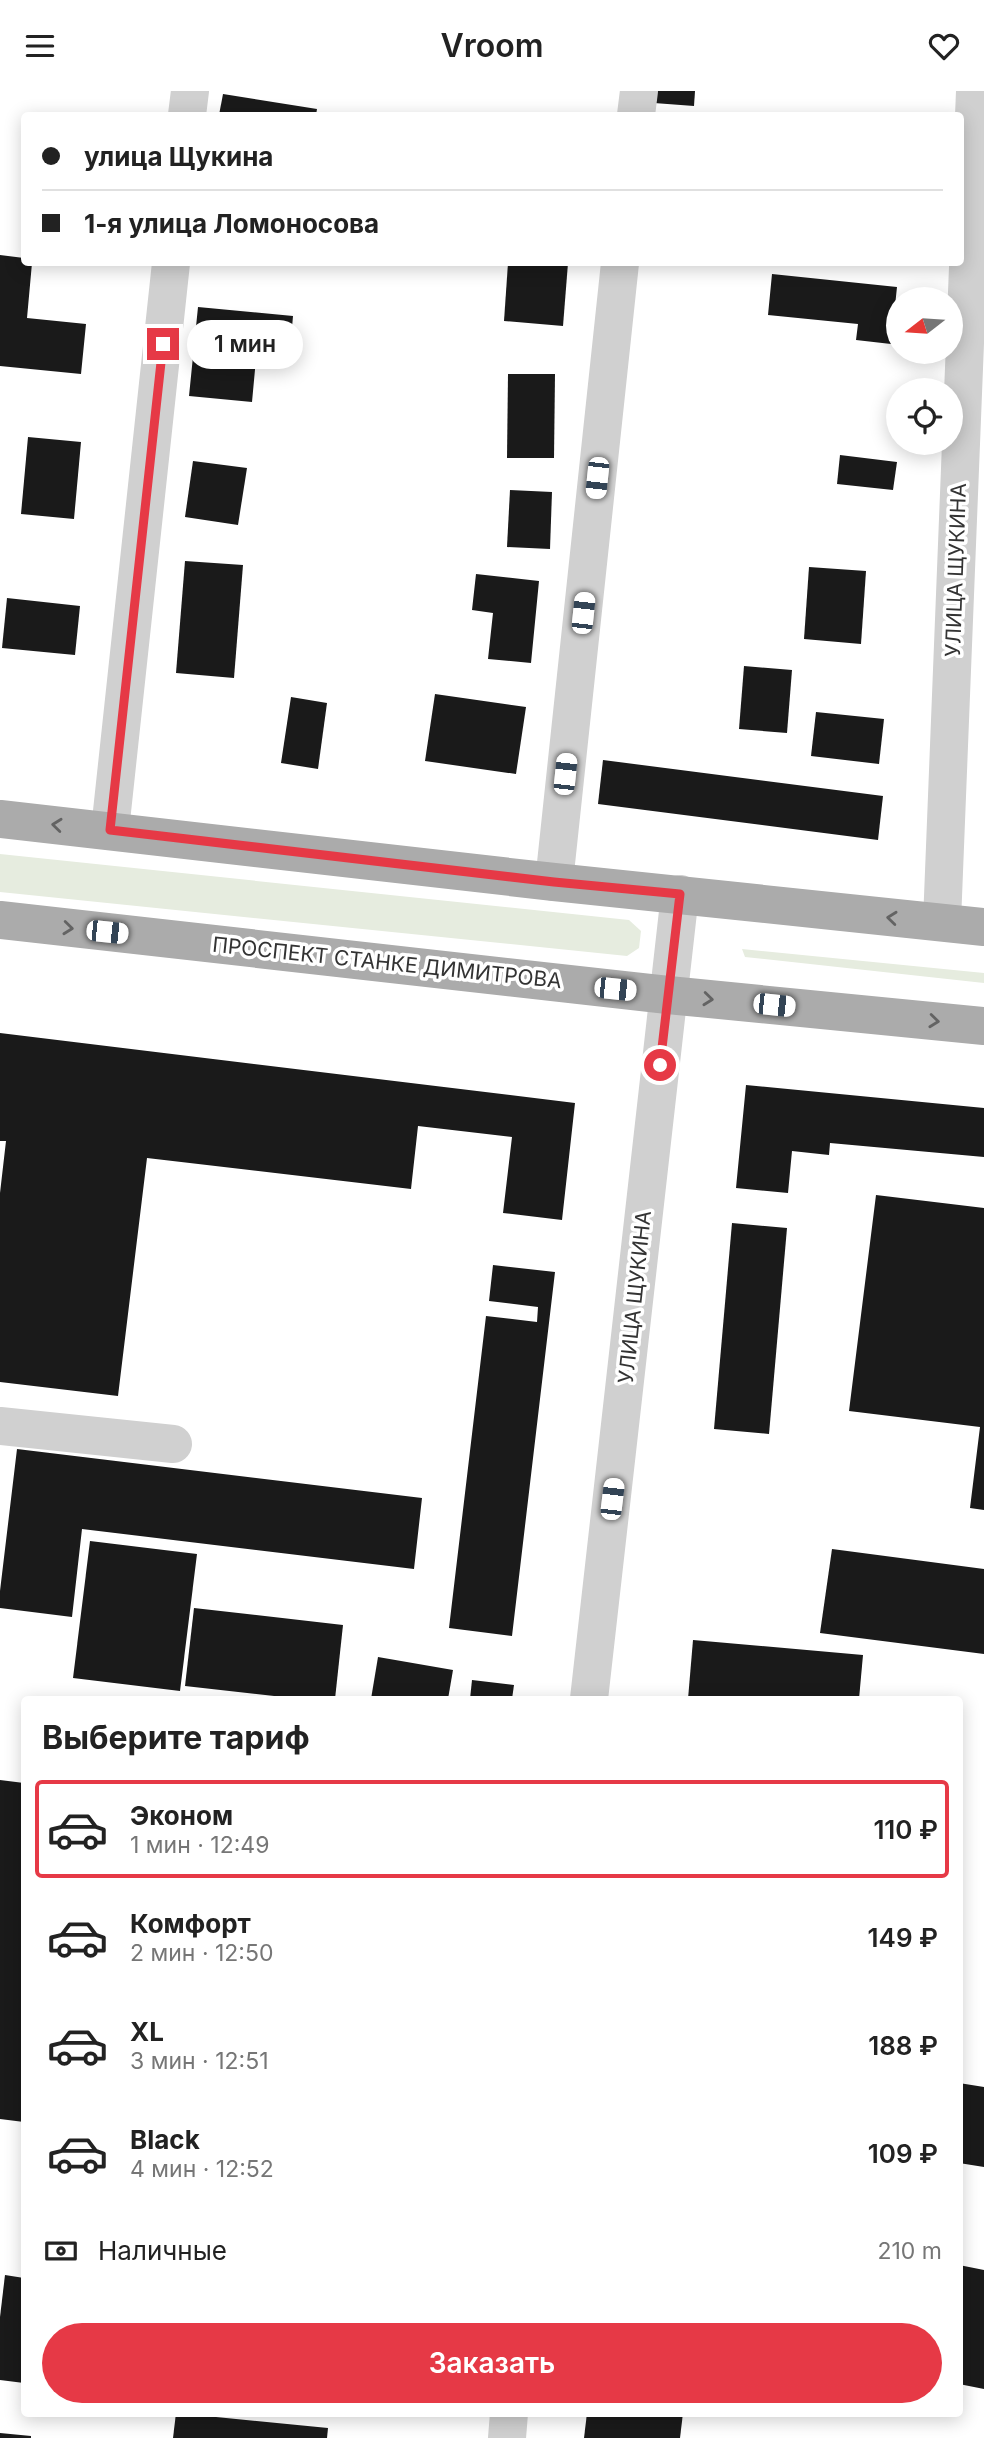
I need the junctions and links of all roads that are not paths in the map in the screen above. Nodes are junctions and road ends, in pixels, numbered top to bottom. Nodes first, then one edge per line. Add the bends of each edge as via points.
1 (190, 91) edge
2 (639, 91) edge
3 (975, 91) edge
4 (187, 112) edge
5 (636, 112) edge
6 (171, 266) edge
7 (620, 266) edge
8 (0, 819) edge
9 (110, 830) junction
10 (554, 882) junction
11 (680, 894) junction
12 (0, 920) edge
13 (942, 922) junction
14 (984, 927) edge
15 (668, 995) junction
16 (984, 1026) edge
17 (0, 1426) edge
18 (173, 1444) dead end
19 (590, 1696) edge
20 (509, 2417) edge
21 (506, 2438) edge

1 - 4 street
2 - 5 street
3 - 13 street, УЛИЦА ЩУКИНА
6 - 9 street
7 - 10 street
9 -> 8 main road
9 - 10 main road
10 - 11 main road
13 -> 11 main road
11 - 15 street, УЛИЦА ЩУКИНА
12 -> 15 main road, ПРОСПЕКТ СТАНКЕ ДИМИТРОВА
13 - 14 main road
15 -> 16 main road, ПРОСПЕКТ СТАНКЕ ДИМИТРОВА
15 - 19 street, УЛИЦА ЩУКИНА
17 - 18 street
20 - 21 street

